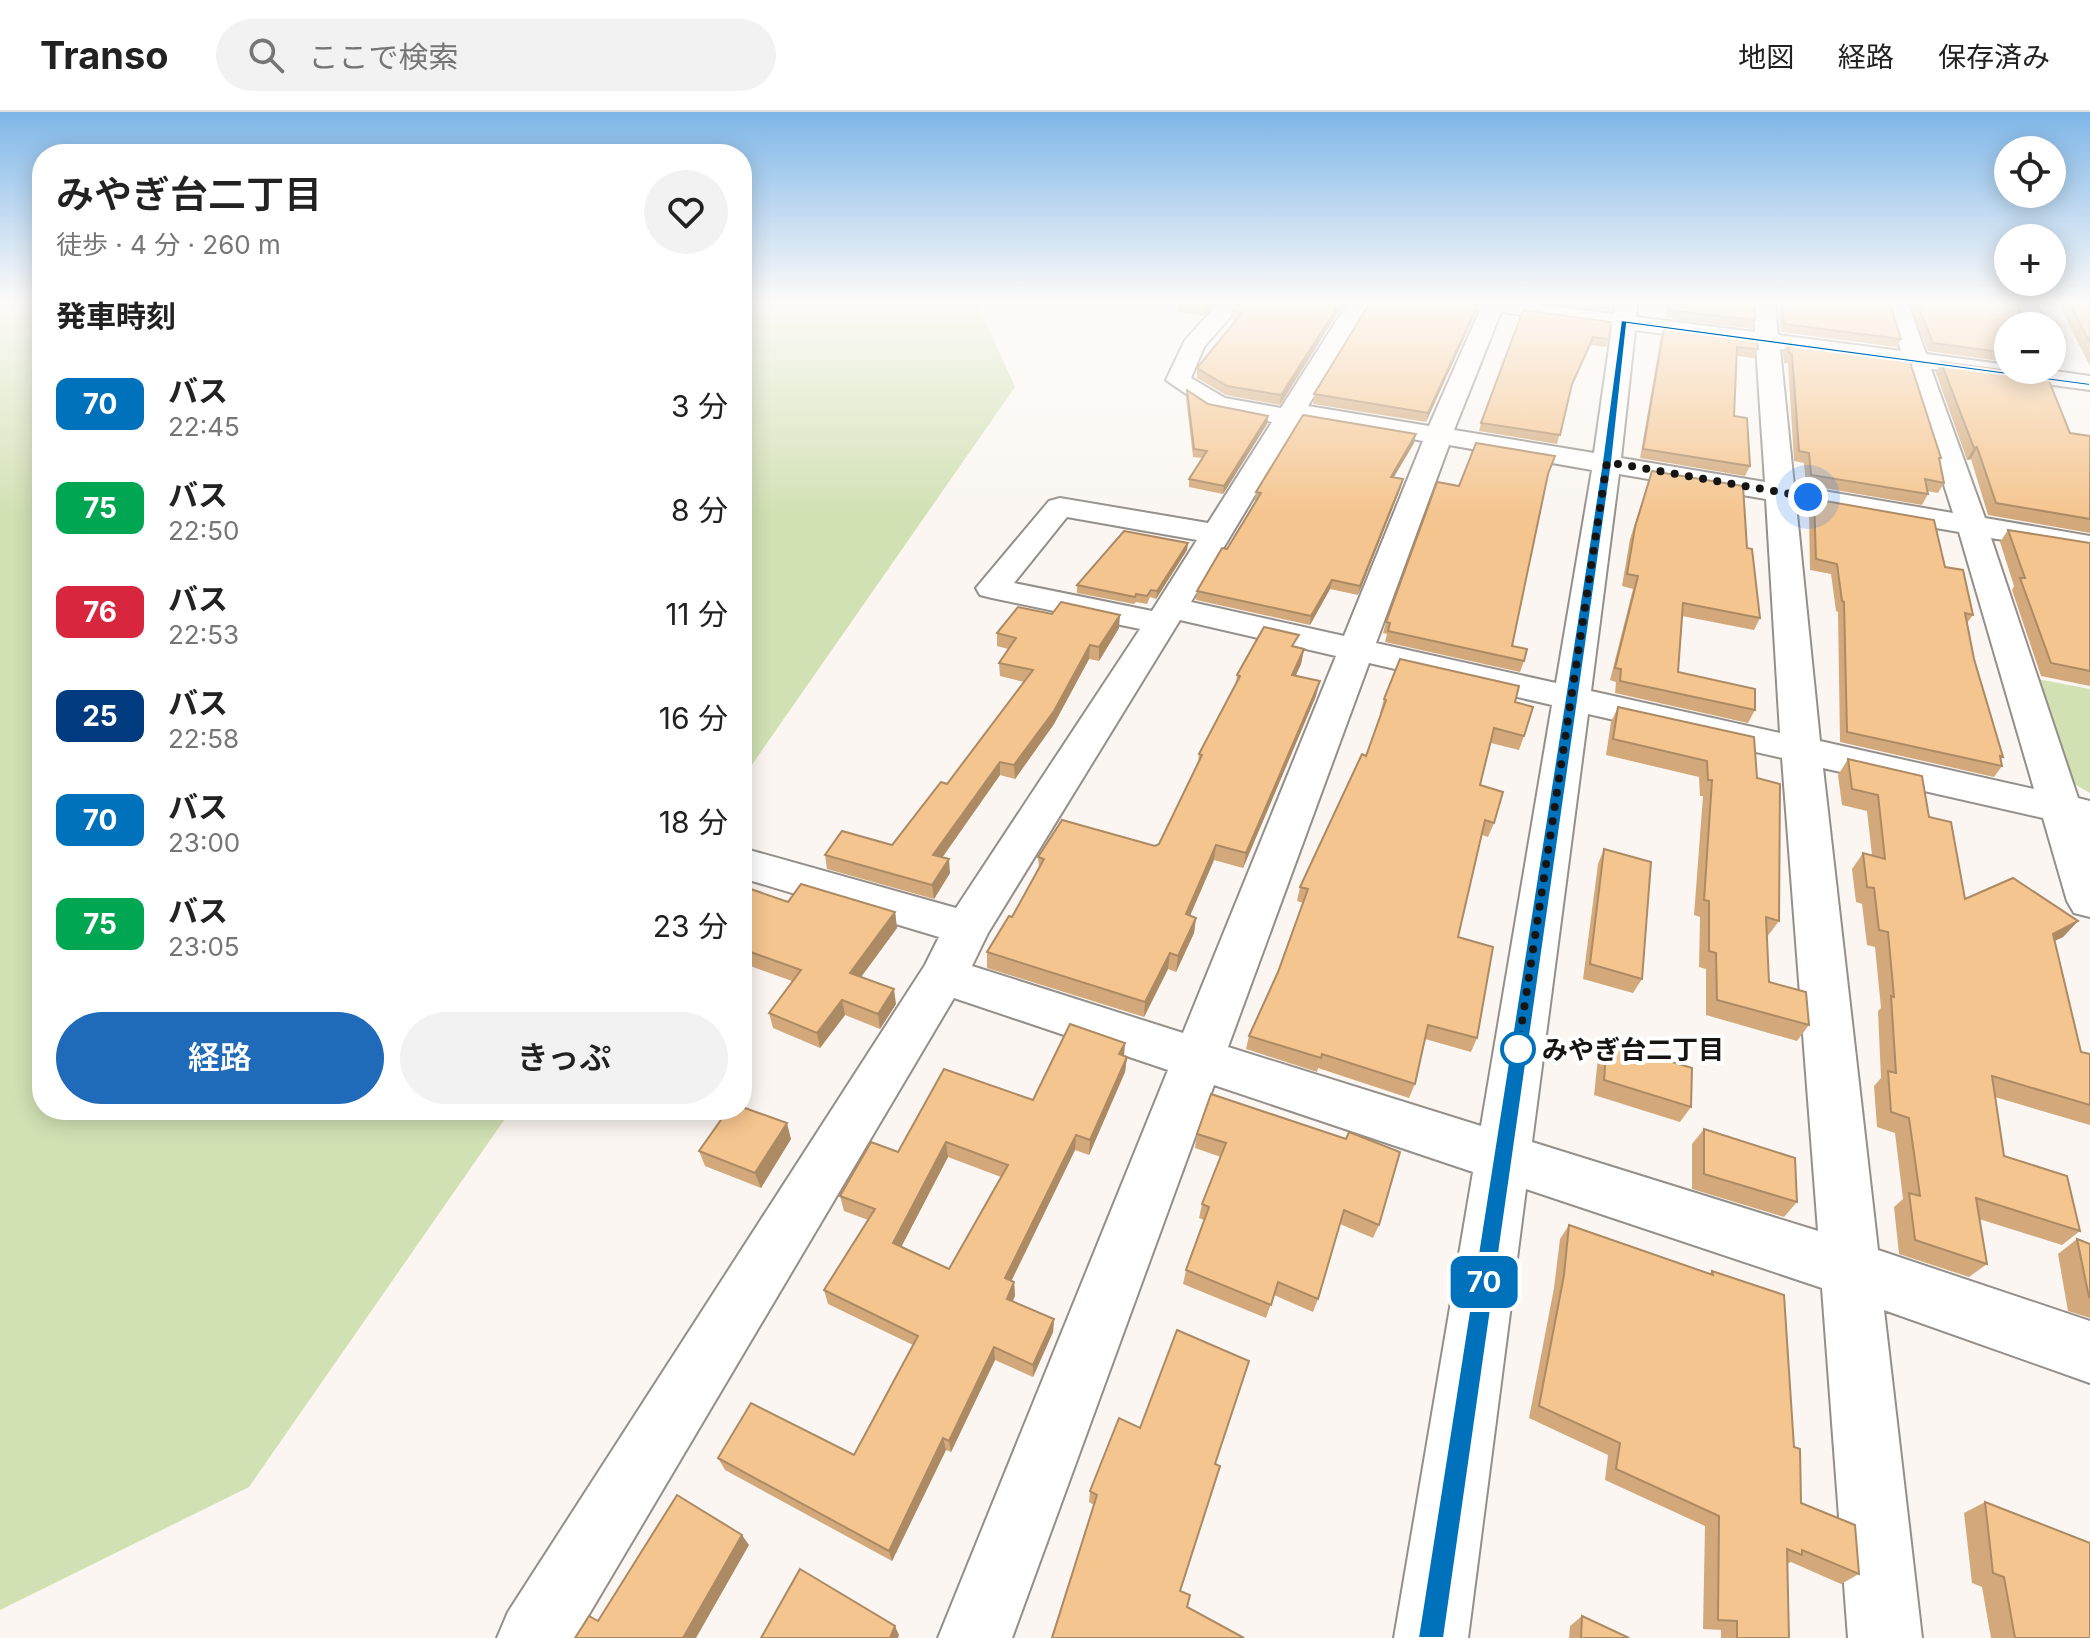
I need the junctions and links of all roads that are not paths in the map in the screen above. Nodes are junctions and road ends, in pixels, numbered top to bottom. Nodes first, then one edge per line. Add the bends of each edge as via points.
1 (1181, 372) edge
2 (1317, 372) edge
3 (1460, 372) edge
4 (1618, 372) edge
5 (1770, 372) edge
6 (1922, 372) edge
7 (1987, 372) edge
8 (2069, 372) edge
9 (2081, 389) edge
10 (1291, 414) junction
11 (1439, 435) junction
12 (1607, 462) junction
13 (1781, 492) junction
14 (1972, 525) junction
15 (1217, 534) junction
16 (2090, 545) edge
17 (1166, 616) junction
18 (1356, 650) junction
19 (1569, 698) junction
20 (1801, 749) junction
21 (2076, 812) edge
22 (752, 866) edge
23 (2090, 901) edge
24 (967, 928) junction
25 (943, 976) junction
26 (1197, 1058) junction
27 (1503, 1157) junction
28 (1849, 1269) junction
29 (2090, 1352) edge
30 (534, 1638) edge
31 (975, 1638) edge
32 (1431, 1638) edge
33 (1885, 1638) edge

1 - 10 street via 1178,380 1217,404
2 - 10 street
3 - 11 street
4 - 12 street
5 - 13 street
6 - 14 street
7 - 9 street
8 - 9 street
10 - 11 street
10 - 15 street
11 - 12 street
11 - 18 street
12 - 13 street
12 - 19 street
13 - 14 street
13 - 20 street
14 - 16 street
14 - 21 street
15 - 17 street
15 - 17 street via 1060,507 992,588
17 - 18 street
17 - 24 street
18 - 19 street
18 - 26 street
19 - 20 street
19 - 27 street
20 - 21 street
20 - 28 street
21 - 23 street
22 - 24 street
24 - 25 street
25 - 26 street
25 - 30 street
26 - 27 street
26 - 31 street
27 - 28 street
27 - 32 street
28 - 29 street
28 - 33 street

